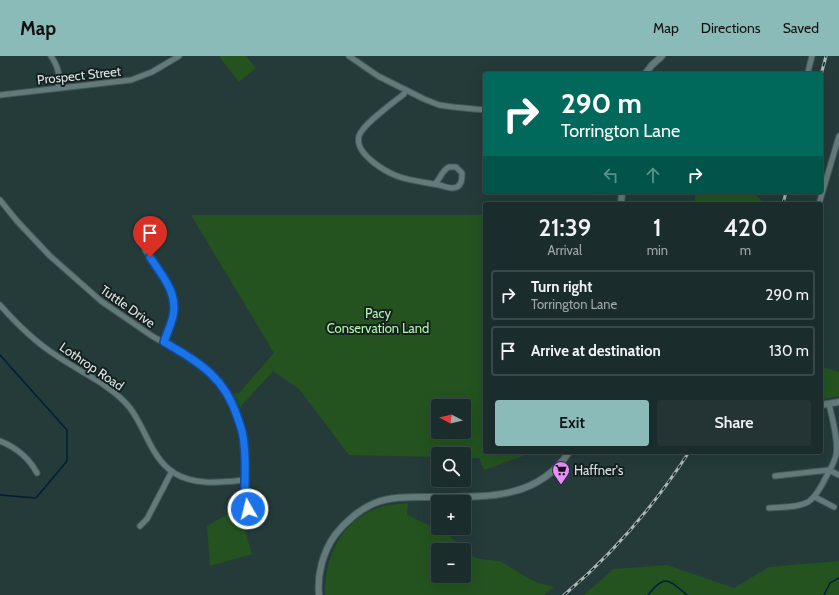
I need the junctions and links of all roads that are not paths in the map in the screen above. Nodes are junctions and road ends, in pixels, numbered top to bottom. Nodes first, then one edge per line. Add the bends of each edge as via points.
1 (51, 56) edge
2 (179, 56) edge
3 (349, 56) edge
4 (662, 56) edge
5 (812, 56) edge
6 (647, 72) edge
7 (808, 72) dead end
8 (58, 88) junction
9 (406, 90) junction
10 (0, 95) edge
11 (483, 110) edge
12 (839, 136) edge
13 (435, 184) junction
14 (823, 190) edge
15 (0, 200) edge
16 (145, 250) dead end
17 (0, 305) edge
18 (164, 342) junction
19 (839, 402) edge
20 (829, 404) junction
21 (823, 405) edge
22 (0, 441) edge
23 (567, 454) edge
24 (830, 470) junction
25 (172, 471) junction
26 (37, 473) dead end
27 (839, 475) edge
28 (775, 476) dead end
29 (245, 480) junction
30 (815, 496) junction
31 (834, 507) dead end
32 (769, 508) dead end
33 (248, 522) dead end
34 (140, 526) dead end
35 (319, 595) edge

1 - 8 street via 60,79
2 - 8 street, Prospect Street via 152,72 131,80
3 - 9 street via 378,76
4 - 6 street
5 - 7 street
8 - 10 street, Prospect Street
9 - 11 street via 439,105
9 - 13 street via 364,127 358,142 368,158 395,175
12 - 14 street
13 - 13 street via 455,187 462,182 462,173 449,166
15 - 18 street, Tuttle Drive via 64,270 112,310
16 - 18 street via 172,292 173,317
17 - 25 street, Lothrop Road via 44,348 120,398 130,408 154,453
18 - 29 street, Tuttle Drive via 201,364 226,392 235,410 243,437
19 - 20 street
20 - 21 street
20 - 24 street via 837,450
22 - 26 street via 27,458
23 - 35 street via 545,478 515,492 490,496 392,498 364,508 345,523 328,546 320,573
24 - 27 street
24 - 28 street
24 - 30 street
25 - 29 street, Lothrop Road via 196,481 220,483
25 - 34 street
29 - 33 street, Tuttle Drive
30 - 31 street
30 - 32 street via 803,504

